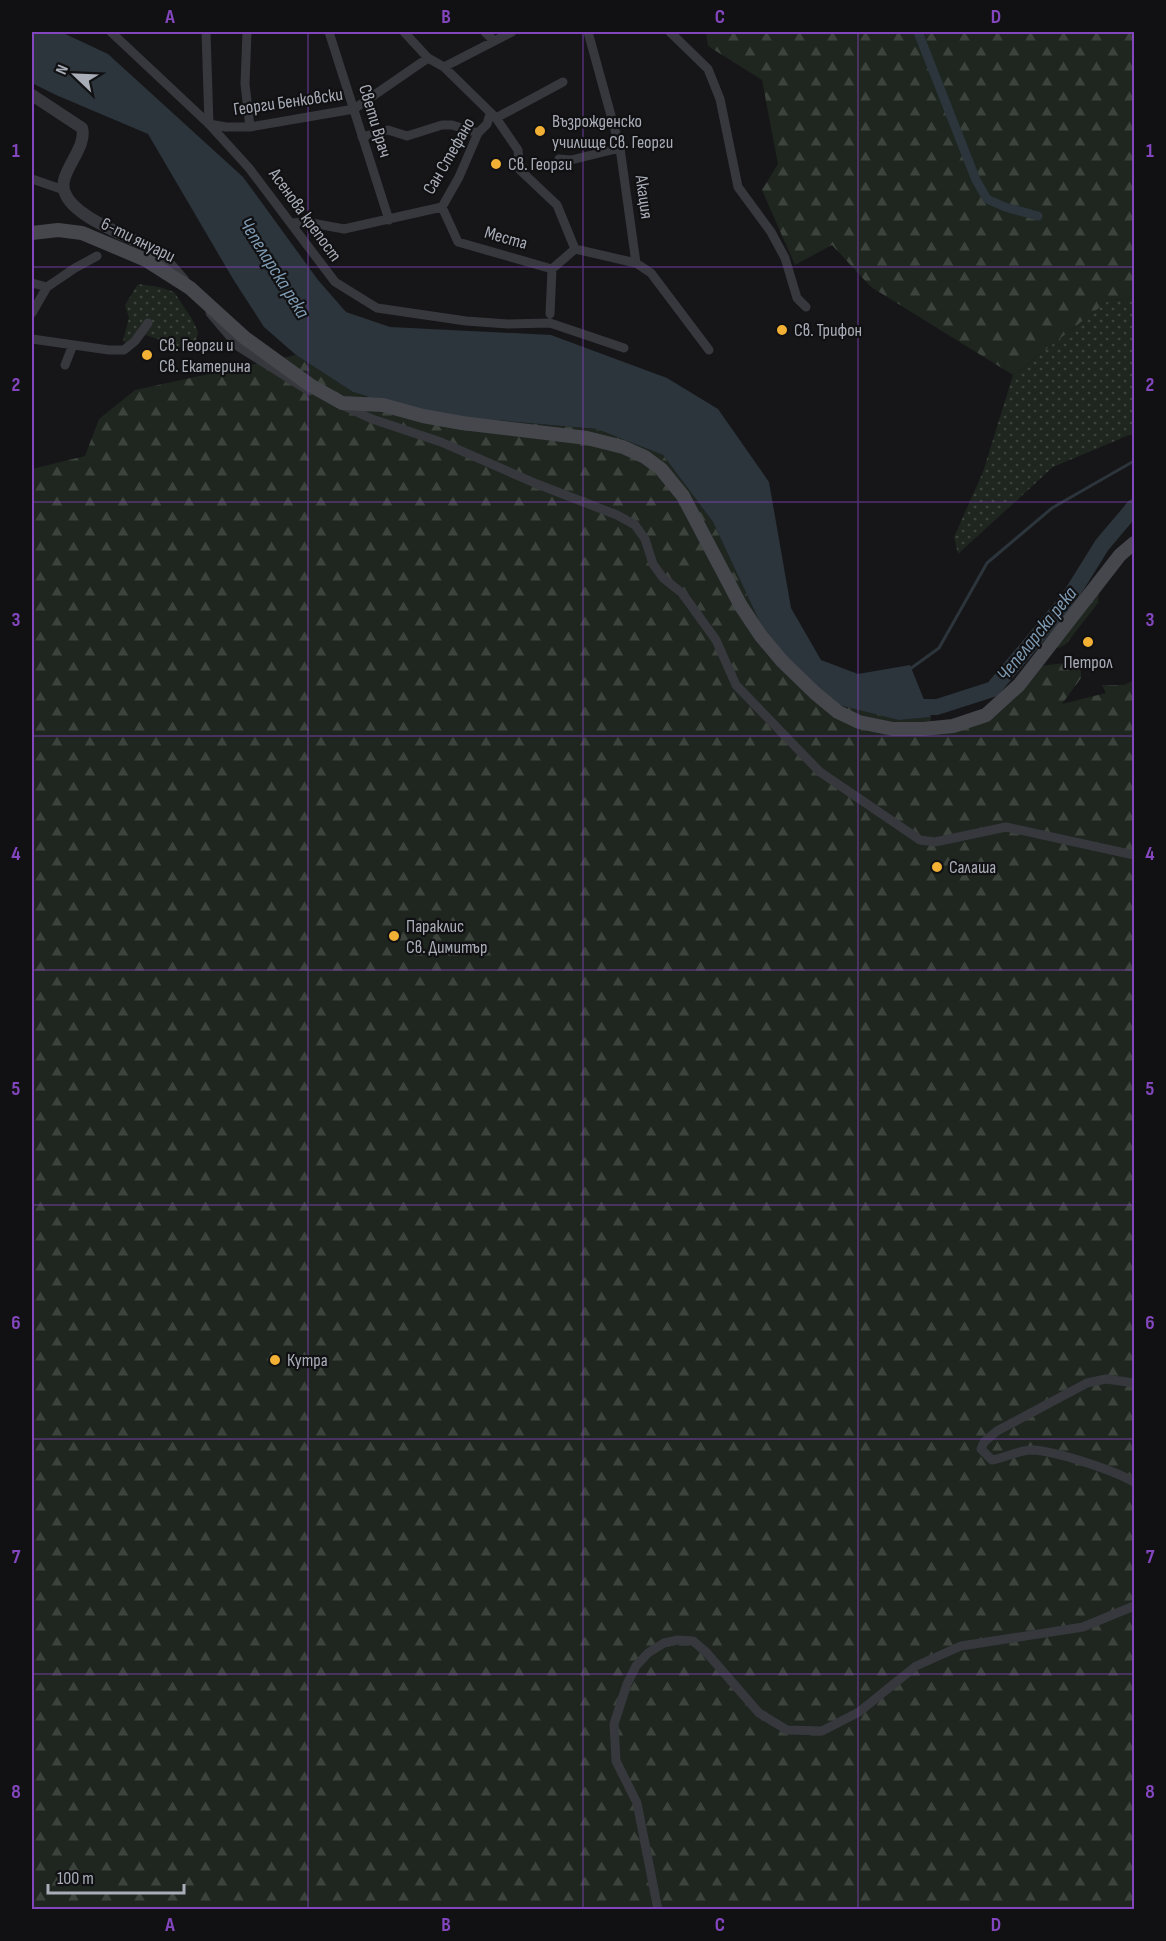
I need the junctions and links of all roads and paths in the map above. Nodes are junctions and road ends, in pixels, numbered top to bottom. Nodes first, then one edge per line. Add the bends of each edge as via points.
1 (111, 32) edge
2 (207, 32) edge
3 (247, 32) edge
4 (329, 32) edge
5 (404, 32) edge
6 (485, 32) edge
7 (512, 32) edge
8 (588, 32) edge
9 (670, 32) edge
10 (494, 41) junction
11 (428, 58) junction
12 (444, 67) junction
13 (563, 82) dead end
14 (32, 95) edge
15 (354, 109) junction
16 (493, 116) junction
17 (209, 124) junction
18 (250, 127) junction
19 (478, 133) junction
20 (362, 137) junction
21 (620, 148) junction
22 (559, 159) dead end
23 (32, 179) edge
24 (64, 190) junction
25 (442, 207) junction
26 (389, 220) junction
27 (291, 223) junction
28 (32, 233) edge
29 (575, 249) junction
30 (97, 256) dead end
31 (636, 263) junction
32 (552, 269) junction
33 (32, 283) edge
34 (47, 287) junction
35 (190, 288) junction
36 (806, 307) dead end
37 (32, 313) edge
38 (550, 314) dead end
39 (148, 323) dead end
40 (32, 339) edge
41 (73, 345) junction
42 (624, 348) dead end
43 (709, 350) dead end
44 (65, 365) dead end
45 (1134, 543) edge
46 (1134, 855) edge
47 (1134, 1383) edge
48 (1134, 1482) edge
49 (1134, 1606) edge
50 (658, 1910) edge

1 - 17 street, Асенова крепост
2 - 17 street
3 - 18 street via 245,84
4 - 15 street, Свети Врач
5 - 11 street
6 - 10 street
7 - 10 street
8 - 21 street, Акация
9 - 36 street via 708,69 720,99 738,187 771,232 785,258 797,298
10 - 12 street
11 - 12 street
11 - 15 street, Георги Бенковски
12 - 16 street
13 - 16 street
14 - 24 street via 82,128 84,137 65,178
15 - 18 street, Георги Бенковски
15 - 20 street, Свети Врач
16 - 19 street, Сан Стефано
16 - 29 street via 518,150 520,170 557,205
17 - 18 street, Георги Бенковски
17 - 27 street, Асенова крепост
19 - 20 street via 442,125 407,136 388,130
19 - 25 street, Сан Стефано
20 - 26 street, Свети Врач
21 - 22 street via 571,160
21 - 31 street, Акация
23 - 24 street
24 - 35 street via 92,219 160,255
25 - 26 street, Сан Стефано
25 - 32 street, Места via 458,242
26 - 27 street, Сан Стефано via 344,229
27 - 42 street, Асенова крепост via 335,282 377,308 466,321 550,323
28 - 35 main road, 6-ти януари via 82,233 146,260
29 - 31 street
29 - 32 street
30 - 34 street
31 - 43 street via 651,273
32 - 38 street
33 - 34 street
34 - 37 street
35 - 45 main road, 6-ти януари via 245,339 342,403 383,405 452,421 588,438 645,457 683,496 761,636 815,693 838,712 859,722 893,729 922,729 953,726 986,715 1019,685 1120,555
35 - 46 street via 238,347 300,386 372,419 441,441 635,525 645,539 653,564 682,593 716,640 736,686 820,772 920,840 944,840 1006,827
39 - 41 street via 124,350
40 - 41 street
41 - 44 street
47 - 48 street via 1106,1379 1087,1383 997,1431 981,1449 992,1460 1023,1451 1047,1452 1119,1473
49 - 50 street via 1083,1627 961,1646 916,1666 859,1712 822,1731 787,1730 759,1713 693,1641 663,1643 636,1666 614,1724 616,1761 638,1803

